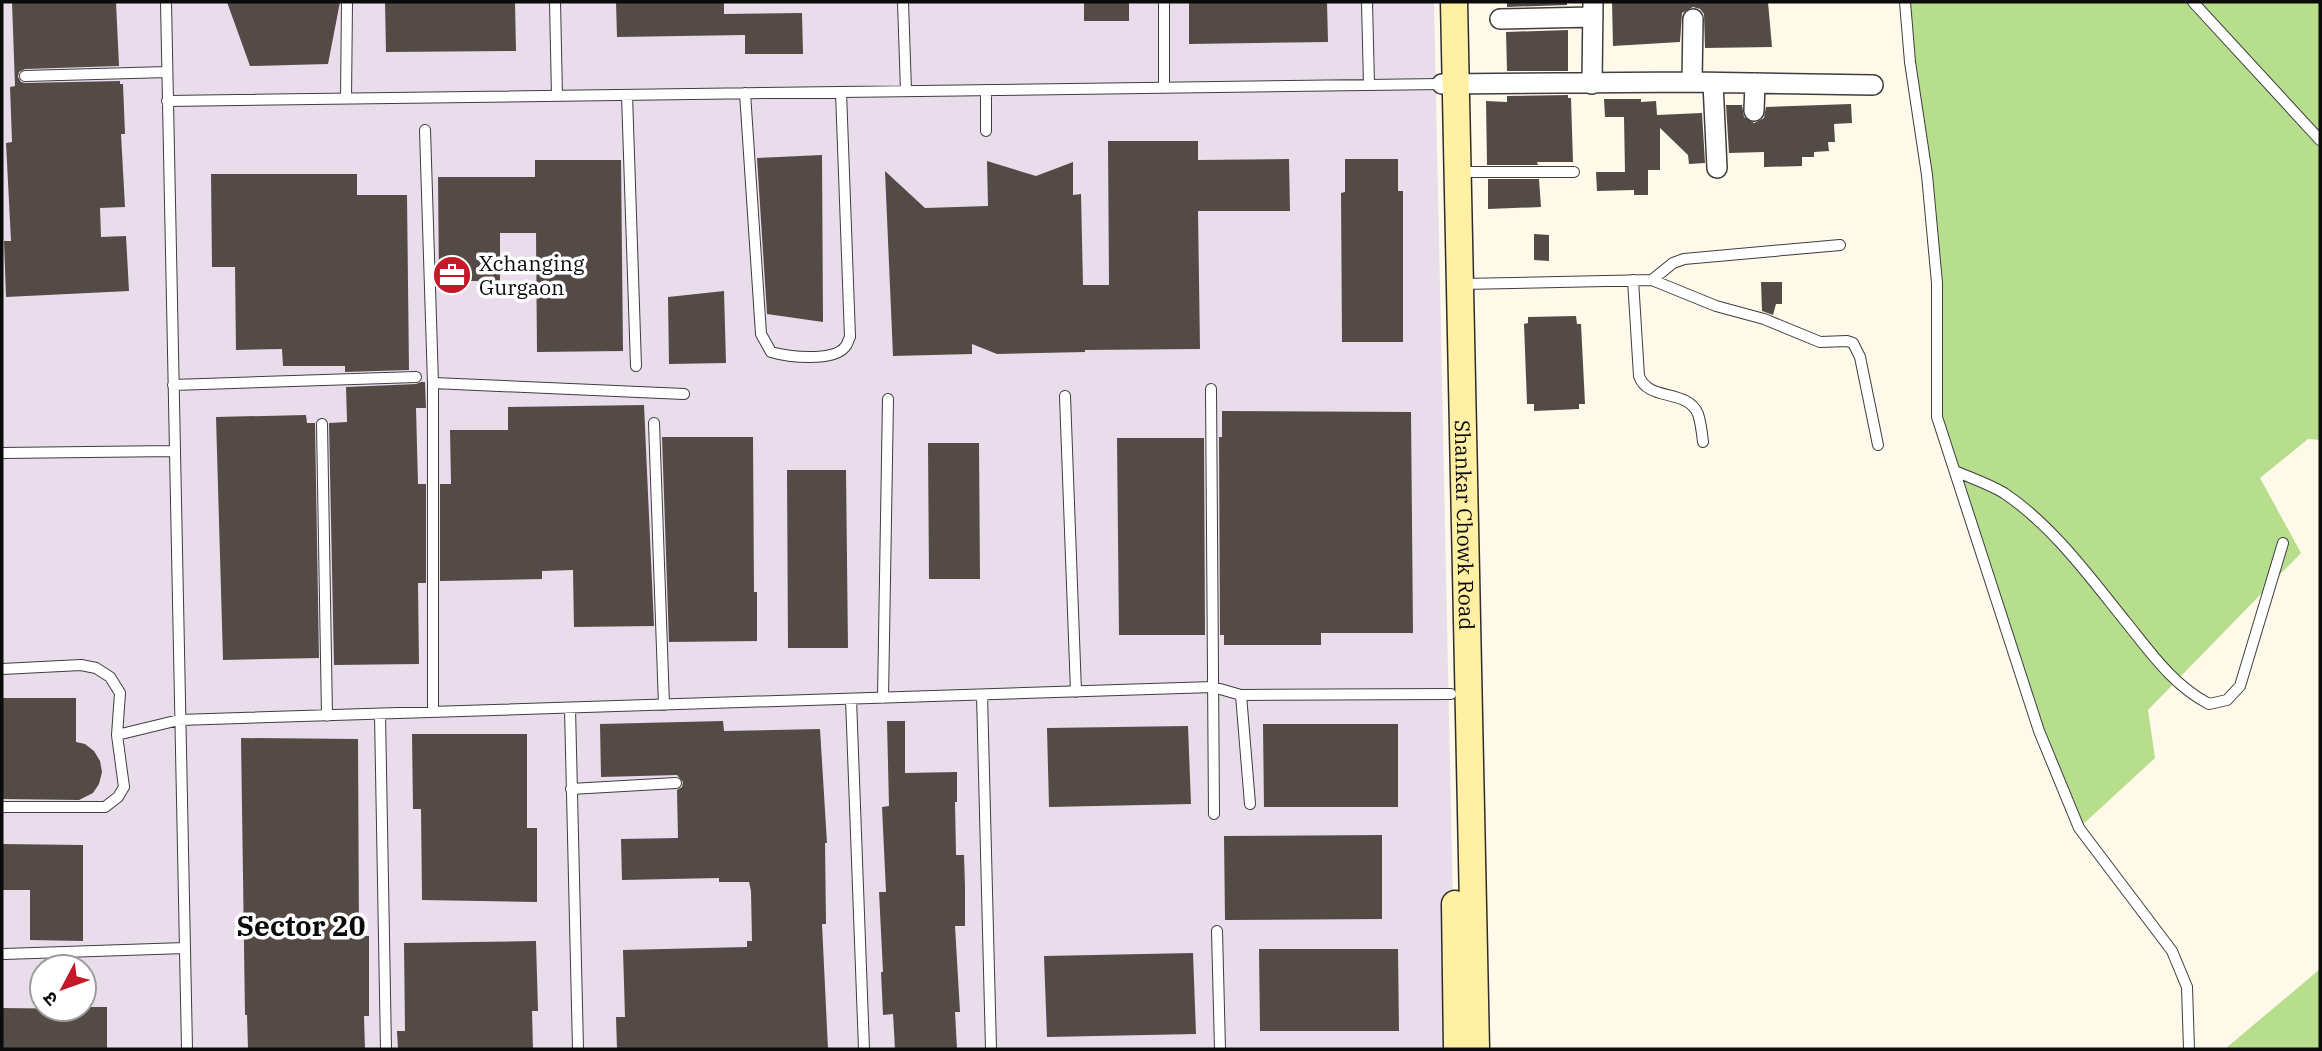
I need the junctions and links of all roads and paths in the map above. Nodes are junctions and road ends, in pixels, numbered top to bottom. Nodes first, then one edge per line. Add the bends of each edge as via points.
1 (166, 2) edge
2 (347, 2) edge
3 (555, 2) edge
4 (903, 2) edge
5 (1164, 2) edge
6 (1367, 2) edge
7 (1441, 2) edge
8 (1454, 2) edge
9 (1905, 2) edge
10 (2193, 2) edge
11 (1593, 9) edge
12 (1500, 19) dead end
13 (1693, 19) dead end
14 (167, 72) junction
15 (25, 76) dead end
16 (1692, 82) junction
17 (1448, 83) junction
18 (1713, 83) junction
19 (1755, 83) junction
20 (1592, 84) junction
21 (1369, 85) junction
22 (1873, 85) dead end
23 (1164, 88) junction
24 (986, 90) junction
25 (906, 91) junction
26 (841, 92) junction
27 (745, 93) junction
28 (627, 95) junction
29 (557, 96) junction
30 (346, 99) junction
31 (167, 102) junction
32 (1754, 111) dead end
33 (425, 130) dead end
34 (986, 131) dead end
35 (2320, 140) edge
36 (1717, 168) dead end
37 (1574, 172) dead end
38 (1457, 173) junction
39 (1840, 245) dead end
40 (1633, 280) junction
41 (1652, 280) junction
42 (1460, 284) junction
43 (636, 366) dead end
44 (416, 377) dead end
45 (433, 383) junction
46 (173, 385) junction
47 (1211, 389) dead end
48 (684, 394) dead end
49 (1065, 396) dead end
50 (888, 399) dead end
51 (654, 423) dead end
52 (322, 424) dead end
53 (1703, 442) dead end
54 (1878, 445) dead end
55 (174, 451) junction
56 (2, 453) edge
57 (1955, 471) junction
58 (2283, 543) dead end
59 (2, 669) edge
60 (1213, 687) junction
61 (1076, 692) junction
62 (1451, 694) junction
63 (982, 695) junction
64 (1241, 695) junction
65 (883, 698) junction
66 (850, 699) junction
67 (664, 705) junction
68 (570, 708) junction
69 (433, 712) junction
70 (380, 714) junction
71 (327, 716) junction
72 (179, 720) junction
73 (117, 735) junction
74 (676, 783) dead end
75 (571, 789) junction
76 (1250, 804) dead end
77 (2, 807) edge
78 (1214, 814) dead end
79 (1217, 931) dead end
80 (185, 948) junction
81 (4, 954) dead end
82 (187, 1049) edge
83 (386, 1049) edge
84 (578, 1049) edge
85 (864, 1049) edge
86 (990, 1049) edge
87 (1220, 1049) edge
88 (1457, 1049) edge
89 (1476, 1049) edge
90 (2189, 1049) edge

1 - 14 lane
2 - 30 lane
3 - 29 lane
4 - 25 lane
5 - 23 lane
6 - 21 lane
7 - 17 main road, Shankar Chowk Road
8 - 17 main road, Shankar Chowk Road
9 - 57 lane via 1937,283 1937,417
10 - 35 lane
11 - 12 street
11 - 20 street
13 - 16 street
14 - 15 lane
14 - 31 lane
16 - 18 street
16 - 20 street
17 - 20 street
17 - 21 lane
17 - 38 main road, Shankar Chowk Road
17 - 62 main road, Shankar Chowk Road
18 - 19 street
18 - 36 street
19 - 22 street
19 - 32 street
21 - 23 lane
23 - 24 lane
24 - 25 lane
24 - 34 lane
25 - 26 lane
26 - 27 lane
26 - 27 lane via 850,337 845,349 831,356 771,352 761,334
27 - 28 lane
28 - 29 lane
28 - 43 lane
29 - 30 lane
30 - 31 lane
31 - 46 lane
33 - 45 lane
37 - 38 lane
38 - 42 main road, Shankar Chowk Road
39 - 41 lane via 1684,259
40 - 41 lane
40 - 42 lane
40 - 53 lane via 1642,384 1682,398 1693,407
41 - 54 lane via 1820,342 1853,343 1860,356
42 - 89 main road, Shankar Chowk Road
44 - 46 lane
45 - 48 lane
45 - 69 lane
46 - 55 lane
47 - 60 lane
49 - 61 lane
50 - 65 lane
51 - 67 lane
52 - 71 lane
55 - 56 lane
55 - 72 lane
57 - 58 lane via 2002,492 2031,514 2070,552 2164,669 2189,694 2209,704 2227,700 2240,686
57 - 90 lane via 2039,731 2079,828 2172,951 2187,987
59 - 73 lane via 96,668 110,677 120,693
60 - 61 lane
60 - 64 lane
60 - 78 lane
61 - 63 lane
62 - 64 lane
62 - 88 main road, Shankar Chowk Road
63 - 65 lane
63 - 86 lane
64 - 76 lane
65 - 66 lane
66 - 67 lane
66 - 85 lane
67 - 68 lane
68 - 69 lane
68 - 75 lane
69 - 70 lane
70 - 71 lane
70 - 83 lane
71 - 72 lane
72 - 73 lane
72 - 80 lane
73 - 77 lane via 124,787 105,807
74 - 75 lane
75 - 84 lane
79 - 87 lane
80 - 81 lane
80 - 82 lane

